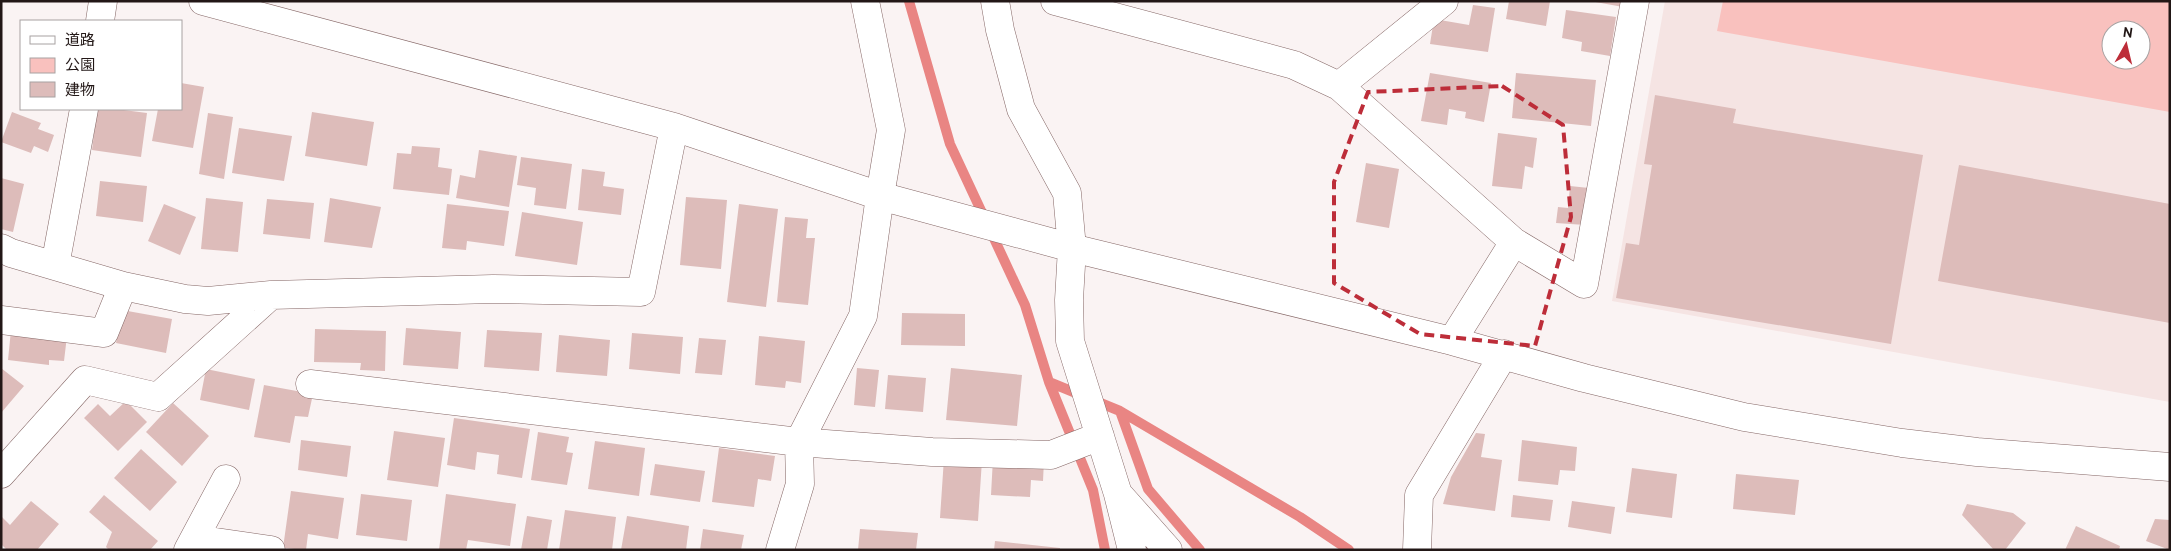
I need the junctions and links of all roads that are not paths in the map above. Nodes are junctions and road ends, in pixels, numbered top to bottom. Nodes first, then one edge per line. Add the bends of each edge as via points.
1 (104, 1) edge
2 (202, 1) edge
3 (864, 1) edge
4 (995, 1) edge
5 (1055, 1) edge
6 (1444, 1) edge
7 (1634, 1) edge
8 (100, 20) edge
9 (1339, 86) junction
10 (84, 110) edge
11 (674, 127) junction
12 (880, 196) junction
13 (1514, 242) junction
14 (1, 248) edge
15 (1072, 248) junction
16 (57, 255) dead end
17 (123, 286) junction
18 (271, 295) junction
19 (1, 320) edge
20 (1452, 341) junction
21 (1504, 354) junction
22 (310, 384) dead end
23 (1100, 436) junction
24 (799, 442) junction
25 (2170, 467) edge
26 (1, 474) edge
27 (226, 479) dead end
28 (1118, 494) junction
29 (191, 544) edge
30 (271, 550) edge
31 (780, 550) edge
32 (1132, 550) edge
33 (1168, 550) edge
34 (1418, 550) edge

1 - 8 street
2 - 11 street
3 - 12 street via 891,130
4 - 15 street via 1020,109 1067,193
5 - 9 street via 1294,65
6 - 9 street
7 - 13 street via 1584,284
9 - 13 street
10 - 16 street
11 - 12 street
11 - 18 street via 641,292 493,289
12 - 15 street
12 - 24 street via 863,316
13 - 20 street
14 - 17 street
15 - 20 street
15 - 23 street via 1070,340
17 - 18 street via 208,301
17 - 19 street via 104,333
18 - 26 street via 158,397 85,380
20 - 21 street
21 - 25 street via 1584,378 1753,418 1977,452
21 - 34 street via 1418,495
22 - 24 street
23 - 24 street via 1051,455 932,452
23 - 28 street
24 - 31 street via 800,484
27 - 29 street
28 - 32 street
28 - 33 street
29 - 30 street

